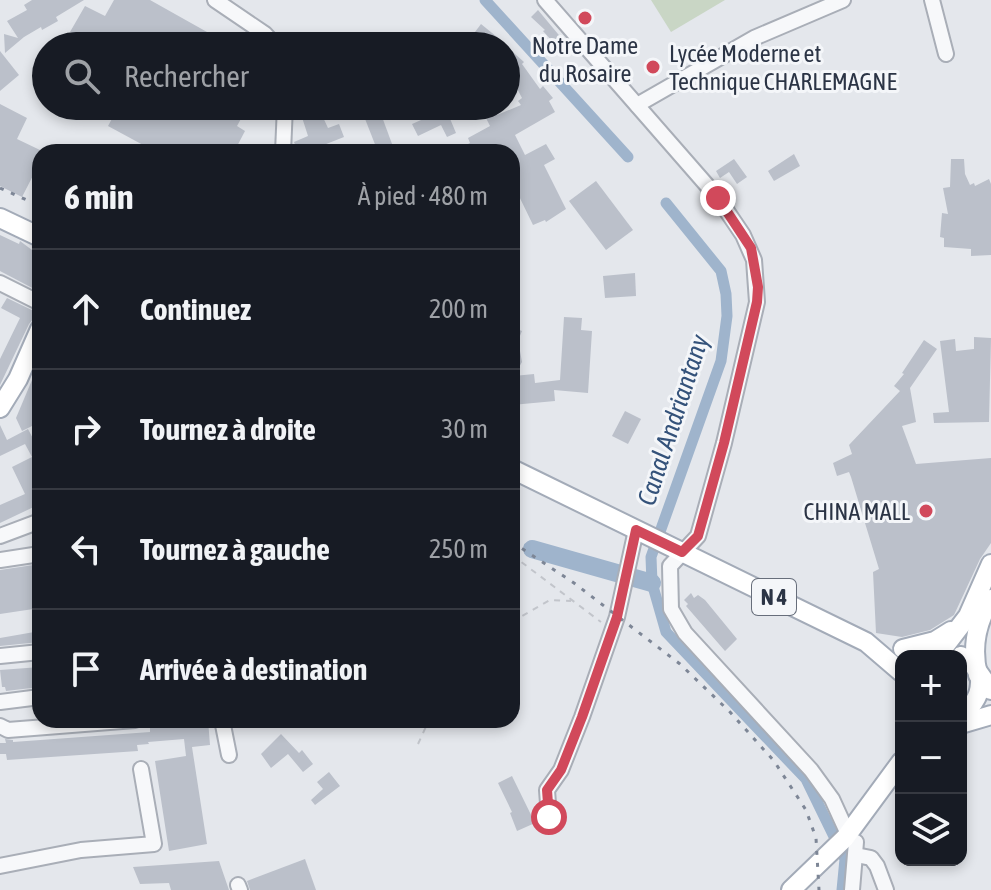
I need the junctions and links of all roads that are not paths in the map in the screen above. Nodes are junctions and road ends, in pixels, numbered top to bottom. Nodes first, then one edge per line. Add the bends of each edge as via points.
1 (215, 0) edge
2 (545, 0) edge
3 (843, 0) edge
4 (932, 0) edge
5 (262, 32) edge
6 (946, 54) dead end
7 (637, 105) junction
8 (284, 120) edge
9 (283, 144) edge
10 (0, 218) edge
11 (32, 233) edge
12 (0, 283) edge
13 (32, 299) edge
14 (32, 347) edge
15 (0, 408) edge
16 (520, 473) edge
17 (32, 524) edge
18 (642, 533) junction
19 (0, 536) edge
20 (677, 550) junction
21 (32, 555) edge
22 (0, 560) edge
23 (991, 564) edge
24 (991, 599) edge
25 (968, 616) junction
26 (918, 650) edge
27 (941, 650) edge
28 (32, 653) edge
29 (0, 656) edge
30 (895, 659) edge
31 (967, 661) edge
32 (985, 681) edge
33 (32, 698) edge
34 (0, 702) edge
35 (967, 711) edge
36 (991, 715) edge
37 (967, 717) edge
38 (0, 726) edge
39 (32, 727) edge
40 (224, 728) edge
41 (229, 755) dead end
42 (141, 769) dead end
43 (895, 772) edge
44 (895, 791) edge
45 (549, 817) dead end
46 (851, 844) junction
47 (0, 866) edge
48 (814, 880) edge
49 (791, 890) edge
50 (852, 890) edge
51 (886, 890) edge

1 - 5 street
2 - 7 street
3 - 7 street via 754,38
4 - 6 street
7 - 20 street via 718,198 743,235 751,248 758,287 747,355 698,536
8 - 9 street
10 - 11 main road
12 - 13 street
14 - 15 main road
16 - 18 main road, N 4
17 - 19 street
18 - 20 main road, N 4
18 - 45 street via 582,717 547,790
20 - 30 main road, N 4
20 - 46 street via 670,566 671,609 685,633 811,770 832,799
21 - 22 street
23 - 25 main road
24 - 32 main road via 976,634
25 - 26 main road
25 - 27 main road
28 - 29 street
31 - 32 main road
32 - 35 main road
33 - 34 street
36 - 37 main road
38 - 39 street
40 - 41 street
42 - 47 street via 154,844 81,850
43 - 46 main road
44 - 46 main road
46 - 48 main road
46 - 50 street
46 - 51 street via 871,858
48 - 49 main road

